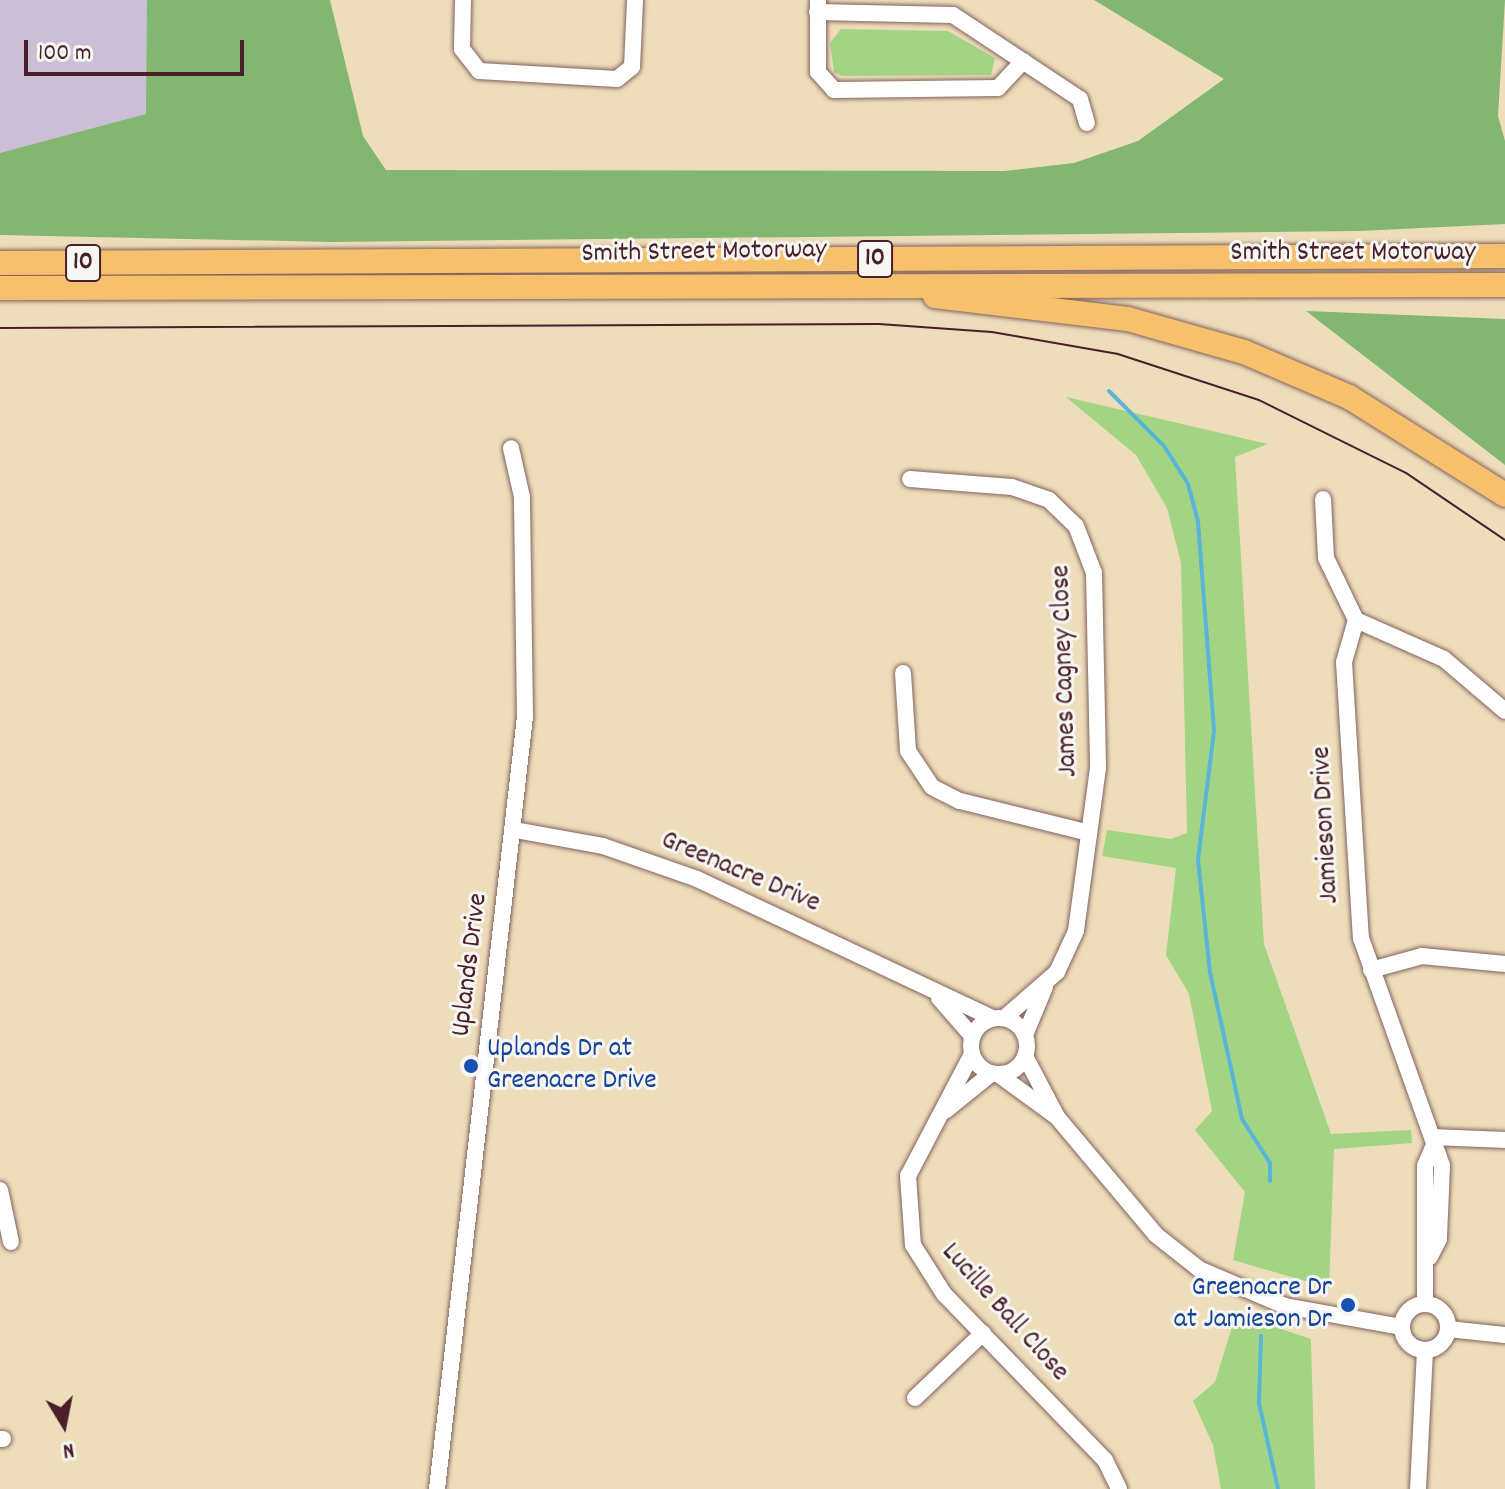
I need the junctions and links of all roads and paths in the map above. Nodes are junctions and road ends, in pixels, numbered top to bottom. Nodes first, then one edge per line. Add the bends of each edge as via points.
1 (463, 0) edge
2 (635, 0) edge
3 (818, 6) edge
4 (1023, 61) junction
5 (1087, 123) dead end
6 (1505, 241) edge
7 (0, 248) edge
8 (1463, 256) junction
9 (1505, 256) edge
10 (0, 263) edge
11 (166, 263) junction
12 (875, 281) junction
13 (1505, 285) edge
14 (0, 288) edge
15 (511, 448) dead end
16 (910, 479) dead end
17 (1505, 495) edge
18 (1323, 499) dead end
19 (1356, 620) junction
20 (903, 673) dead end
21 (1505, 711) edge
22 (515, 830) junction
23 (1089, 833) junction
24 (1505, 964) edge
25 (1371, 970) junction
26 (1045, 987) junction
27 (935, 994) junction
28 (999, 1018) junction
29 (1025, 1035) junction
30 (972, 1036) junction
31 (972, 1054) junction
32 (1025, 1056) junction
33 (995, 1074) junction
34 (945, 1111) junction
35 (1057, 1117) junction
36 (1505, 1140) edge
37 (1433, 1141) junction
38 (0, 1190) edge
39 (11, 1242) dead end
40 (1425, 1304) junction
41 (1402, 1327) junction
42 (1448, 1329) junction
43 (983, 1333) junction
44 (1505, 1335) edge
45 (1425, 1351) junction
46 (915, 1398) dead end
47 (437, 1489) edge
48 (1119, 1489) edge
49 (1418, 1489) edge

1 - 2 street via 462,49 479,71 617,79 632,67
3 - 4 street via 953,15
3 - 4 street via 818,72 834,90 998,88
4 - 5 street via 1080,99
6 - 8 highway
7 - 11 highway via 117,250
8 - 9 highway, Smith Street Motorway / 10
8 - 11 highway, Smith Street Motorway / 10
10 - 11 highway, Smith Street Motorway / 10
12 - 13 highway, Smith Street Motorway / 10
12 - 14 highway, Smith Street Motorway / 10
12 - 17 highway via 918,295 1128,319 1244,352 1349,397
15 - 22 street, Uplands Drive via 522,497 527,612
16 - 23 street, James Cagney Close via 1031,492 1063,512 1085,541 1096,588 1098,768
18 - 19 street via 1326,558
19 - 21 street via 1432,652
19 - 25 street, Jamieson Drive via 1344,662 1359,925
20 - 23 street via 908,751 932,787 960,801
22 - 27 street, Greenacre Drive via 603,846 697,879
22 - 47 street, Uplands Drive
23 - 26 street, James Cagney Close via 1073,944
24 - 25 street via 1422,956
25 - 37 street, Jamieson Drive
26 - 28 street, James Cagney Close
26 - 29 street, James Cagney Close
27 - 28 street, Greenacre Drive
27 - 30 street, Greenacre Drive
28 - 29 street
28 - 30 street
29 - 32 street
30 - 31 street
31 - 33 street
31 - 34 street, Lucille Ball Close
32 - 33 street
32 - 35 street
33 - 34 street, Lucille Ball Close
33 - 35 street
34 - 43 street, Lucille Ball Close via 908,1176 908,1231 930,1277
35 - 41 street via 1156,1235 1199,1269 1285,1306
36 - 37 street
37 - 40 street via 1425,1166 1423,1236 1430,1257
38 - 39 street
40 - 41 street via 1411,1309
40 - 42 street via 1445,1314
41 - 45 street via 1407,1342
42 - 44 street
42 - 45 street via 1442,1343
43 - 46 street
43 - 48 street, Lucille Ball Close via 1105,1460
45 - 49 street

